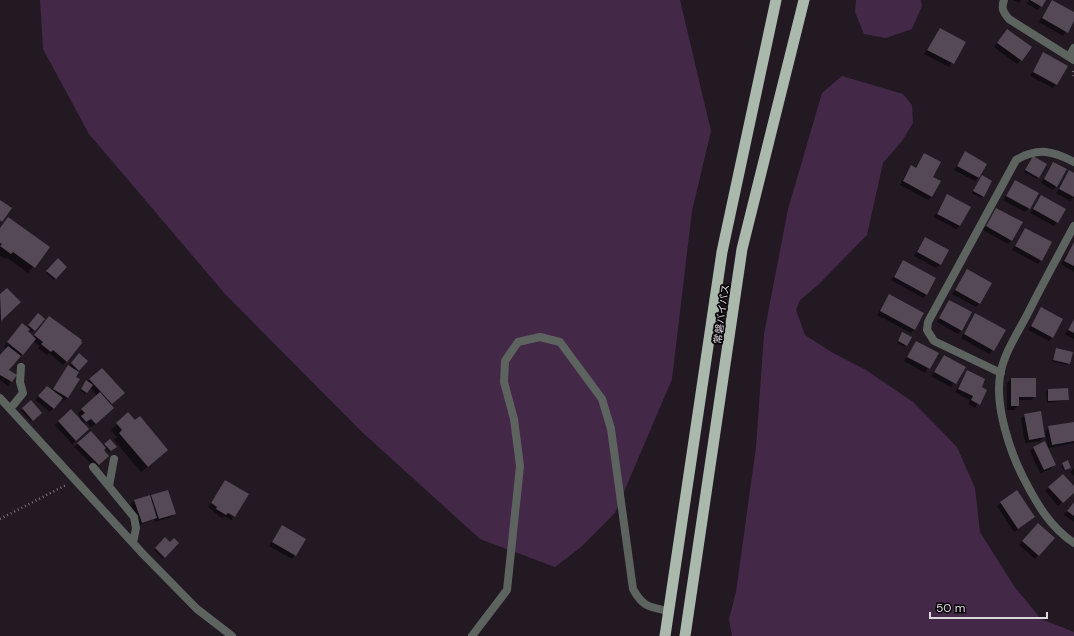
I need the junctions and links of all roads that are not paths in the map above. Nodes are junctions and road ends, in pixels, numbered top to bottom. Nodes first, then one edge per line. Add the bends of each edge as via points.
1 (776, 0) edge
2 (804, 0) edge
3 (1004, 0) edge
4 (1074, 48) edge
5 (1072, 58) edge
6 (1074, 162) edge
7 (1074, 226) edge
8 (21, 367) dead end
9 (1001, 373) junction
10 (0, 398) edge
11 (10, 409) junction
12 (114, 459) dead end
13 (93, 467) dead end
14 (109, 486) junction
15 (133, 543) junction
16 (1074, 543) edge
17 (668, 611) junction
18 (232, 636) edge
19 (472, 636) edge
20 (664, 636) edge
21 (685, 636) edge

1 - 17 highway, 常磐バイパス via 722,252
2 - 21 highway, 常磐バイパス via 742,249
3 - 5 street via 1003,12 1009,19
4 - 5 street
6 - 9 street via 1053,152 1024,155 1016,160 928,322 927,330 934,341
7 - 9 street via 1015,336
8 - 11 street via 20,382 23,393
9 - 16 street via 1000,396 1004,424 1021,473 1037,505 1052,524
10 - 11 street
11 - 15 street
12 - 14 street
13 - 14 street
14 - 15 street via 134,517 136,528
15 - 18 street via 197,608
17 - 19 street via 647,607 639,600 633,589 611,429 602,399 560,342 540,338 518,342 505,361 504,382 514,418 520,466 507,590
17 - 20 highway, 常磐バイパス

